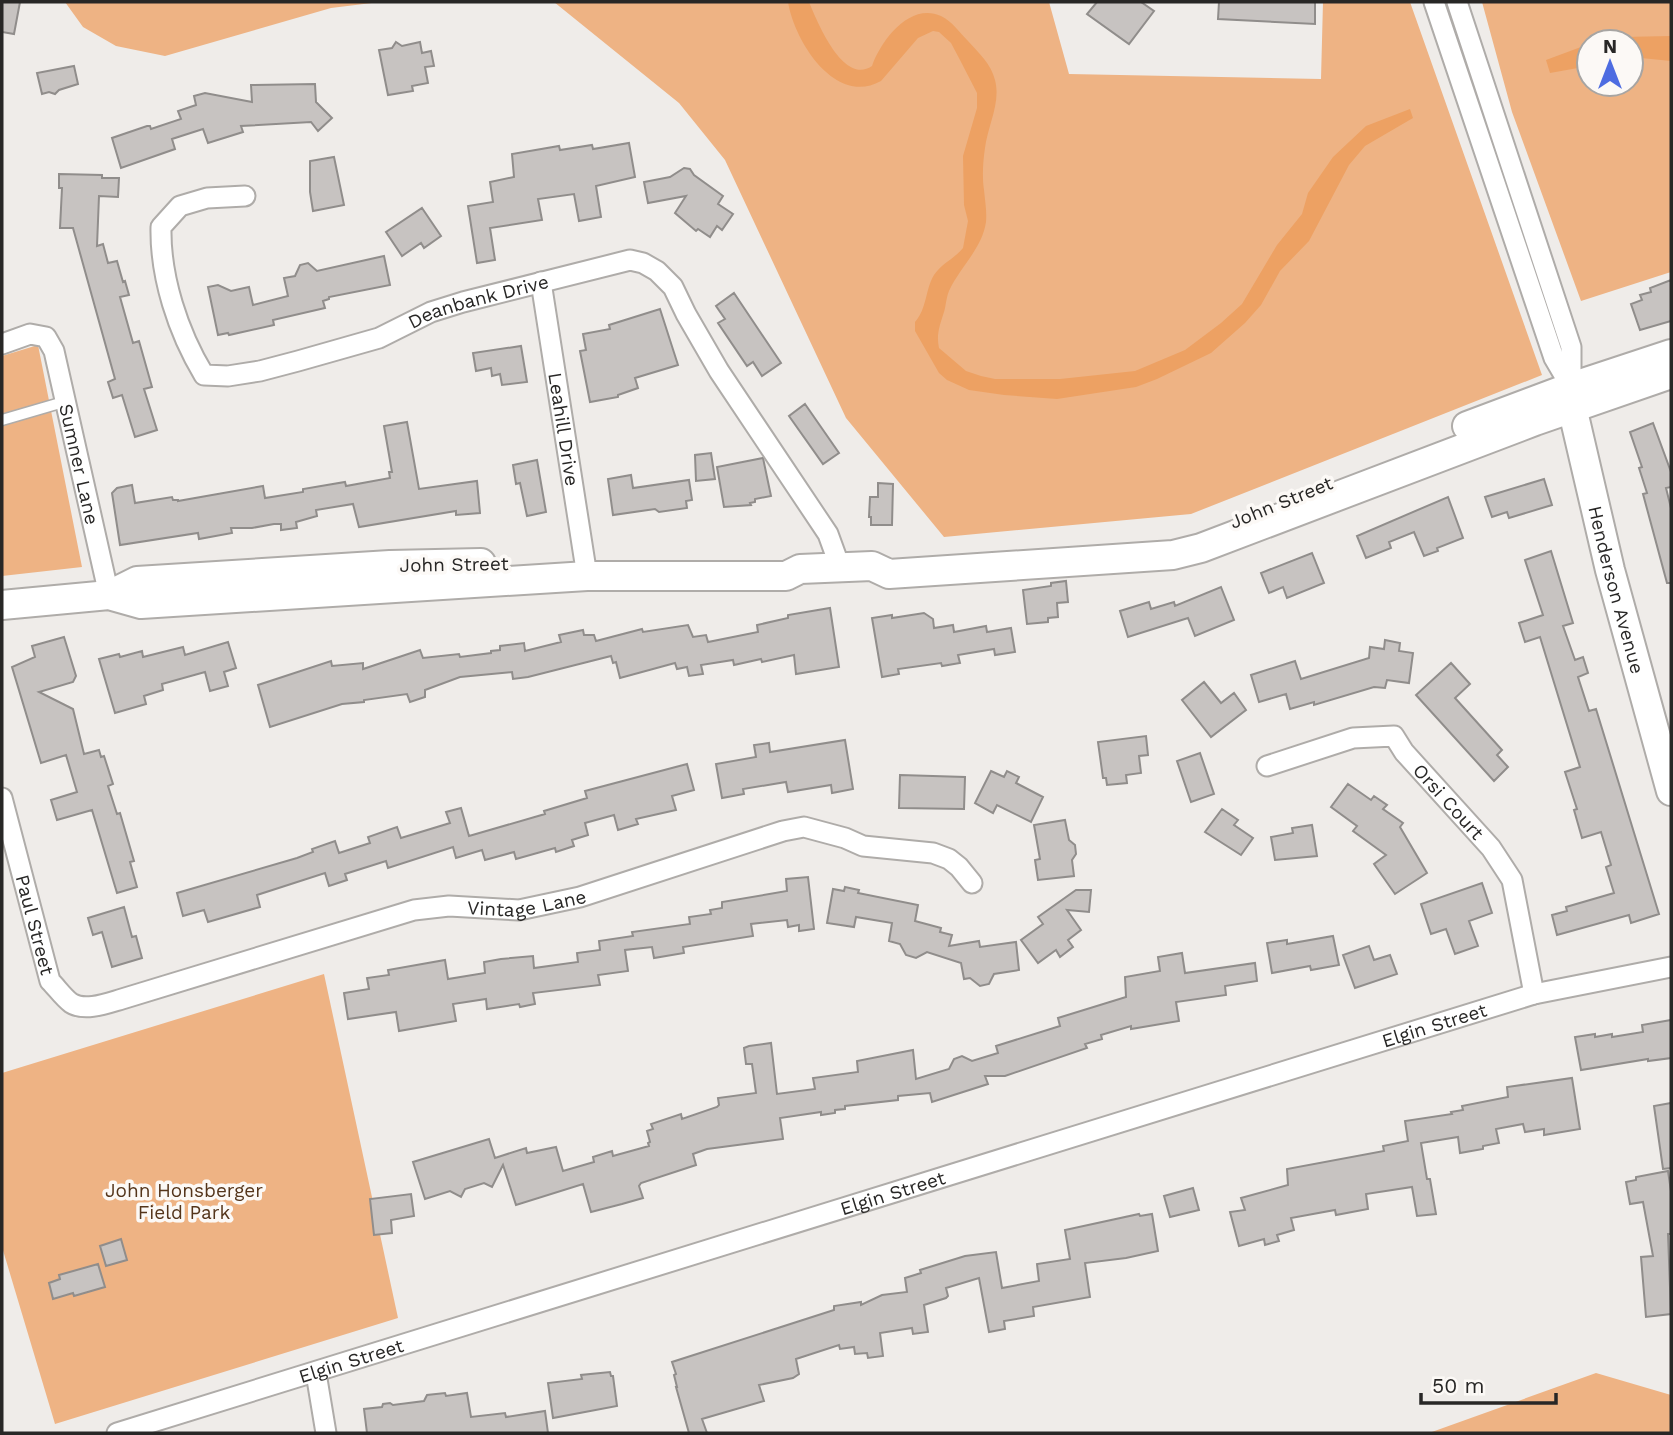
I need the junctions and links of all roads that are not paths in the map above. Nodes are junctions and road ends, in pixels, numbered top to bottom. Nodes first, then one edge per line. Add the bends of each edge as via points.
1 (1434, 2) edge
2 (1457, 2) edge
3 (245, 196) dead end
4 (541, 282) junction
5 (2, 344) edge
6 (1671, 354) edge
7 (1671, 374) edge
8 (1571, 397) junction
9 (67, 401) junction
10 (2, 420) edge
11 (840, 567) junction
12 (586, 569) junction
13 (109, 595) junction
14 (2, 605) edge
15 (1267, 766) dead end
16 (1671, 791) edge
17 (2, 798) edge
18 (972, 883) dead end
19 (1671, 967) edge
20 (1534, 993) junction
21 (71, 1003) joint
22 (316, 1373) junction
23 (117, 1433) edge
24 (326, 1433) edge

1 - 8 street, Henderson Avenue via 1553,358
2 - 8 street, Henderson Avenue via 1572,347
3 - 4 street, Deanbank Drive via 207,198 180,206 161,227 161,253 176,310 191,354 204,375 260,371 312,357 379,338 431,312
4 - 11 street, Deanbank Drive via 630,260 657,271 673,287 719,371 828,534
4 - 12 street, Leahill Drive
5 - 9 street, Sumner Lane via 30,334 46,337
6 - 8 main road, John Street
7 - 8 main road, John Street
8 - 11 main road, John Street via 1201,548 1161,556 889,574 872,566
8 - 16 main road, Henderson Avenue via 1610,570
9 - 10 lane
9 - 13 street, Sumner Lane
11 - 12 main road, John Street via 800,569 786,576
12 - 13 main road, John Street via 141,604
13 - 14 main road, John Street
15 - 20 street, Orsi Court via 1353,738 1394,736 1491,848 1512,880
17 - 21 street, Paul Street via 50,981
18 - 21 street, Vintage Lane via 949,859 933,853 863,846 804,827 551,905 414,910 95,1006
19 - 20 street, Elgin Street
20 - 22 street, Elgin Street
22 - 23 street, Elgin Street
22 - 24 street

